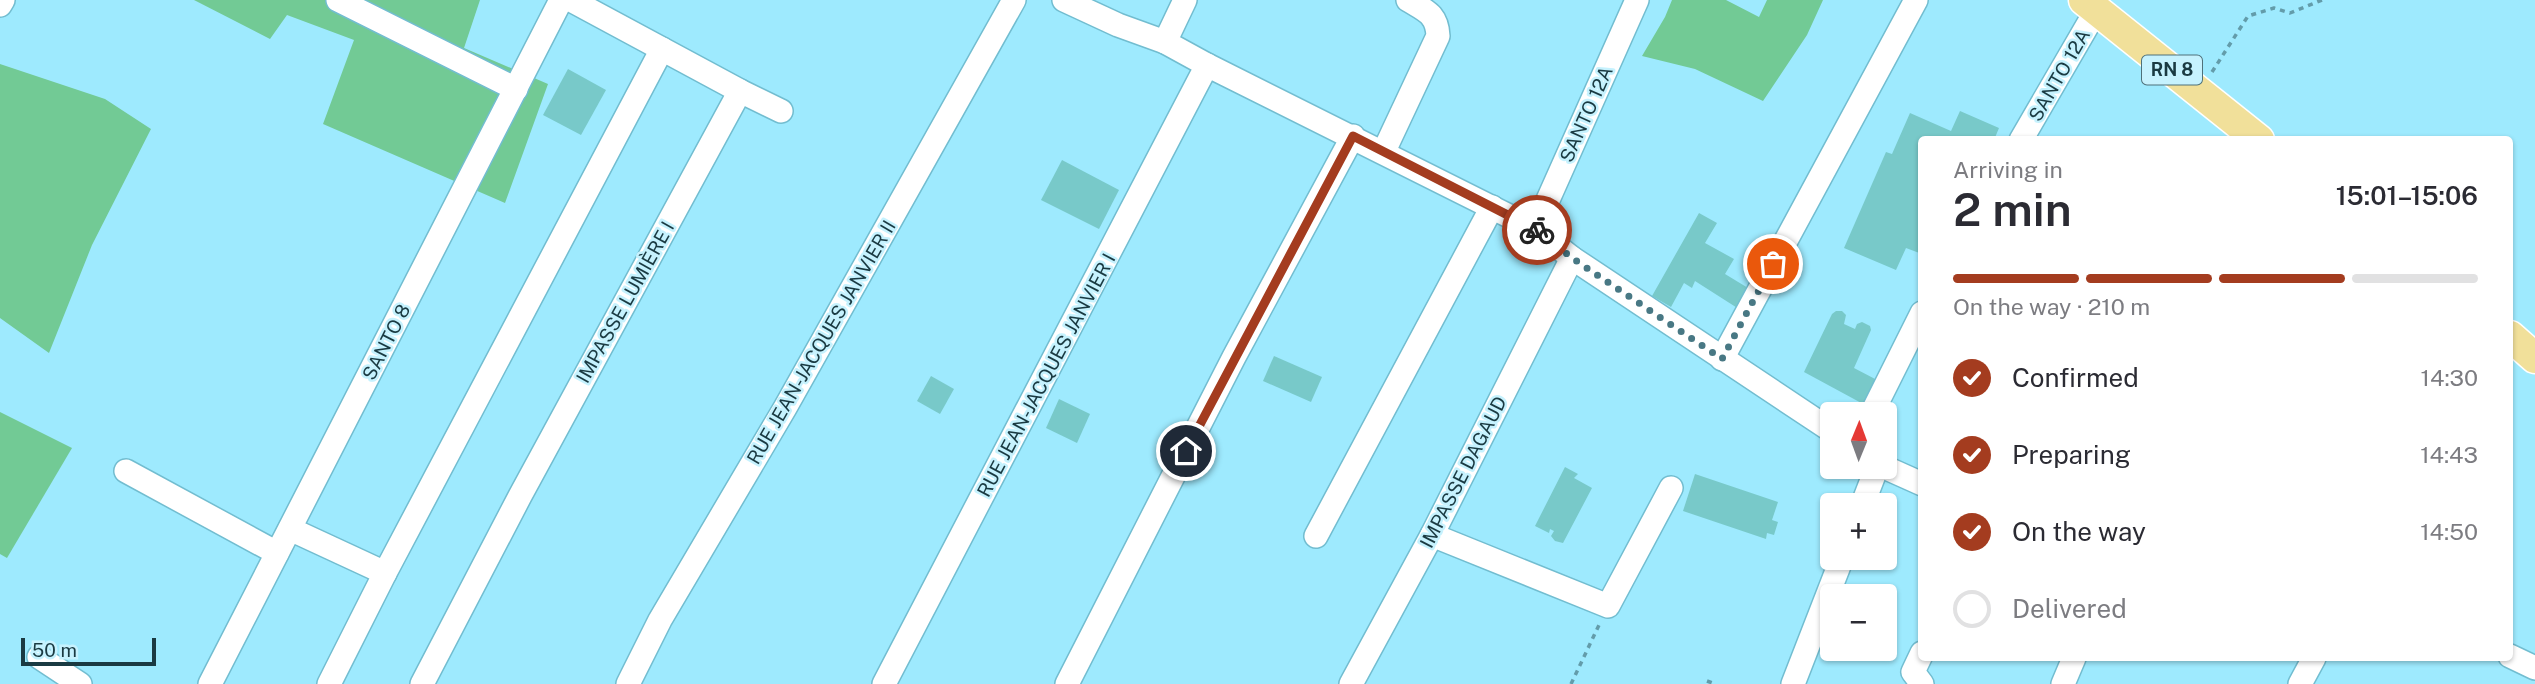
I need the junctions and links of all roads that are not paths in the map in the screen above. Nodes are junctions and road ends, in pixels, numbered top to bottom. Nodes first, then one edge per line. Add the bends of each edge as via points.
1 (3, 0) edge
2 (338, 0) edge
3 (561, 0) edge
4 (571, 0) edge
5 (1014, 0) edge
6 (1064, 0) edge
7 (1185, 0) edge
8 (1408, 0) edge
9 (1637, 0) edge
10 (1916, 0) edge
11 (0, 5) edge
12 (2091, 5) edge
13 (1165, 42) junction
14 (662, 49) junction
15 (1207, 65) junction
16 (516, 89) junction
17 (740, 91) junction
18 (781, 111) dead end
19 (1353, 136) junction
20 (2023, 136) edge
21 (2254, 136) edge
22 (1384, 152) junction
23 (1492, 207) junction
24 (1535, 229) junction
25 (1572, 258) junction
26 (1918, 321) edge
27 (2513, 340) edge
28 (2535, 358) edge
29 (1722, 359) junction
30 (1878, 402) edge
31 (1820, 423) edge
32 (126, 471) dead end
33 (1897, 473) edge
34 (1918, 482) edge
35 (1671, 488) dead end
36 (290, 529) junction
37 (1432, 535) junction
38 (1316, 536) dead end
39 (277, 553) junction
40 (1837, 570) edge
41 (385, 573) junction
42 (39, 657) dead end
43 (2513, 657) edge
44 (1918, 661) edge
45 (2073, 661) edge
46 (2312, 661) edge
47 (2535, 668) edge
48 (80, 684) edge
49 (210, 684) edge
50 (329, 684) edge
51 (422, 684) edge
52 (628, 684) edge
53 (884, 684) edge
54 (1067, 684) edge
55 (1351, 684) edge
56 (1793, 684) edge
57 (1922, 684) edge
58 (2063, 684) edge
59 (2300, 684) edge

1 - 11 street
2 - 16 street
3 - 16 street, SANTO 8
4 - 14 street
5 - 52 street, RUE JEAN-JACQUES JANVIER II via 660,620
6 - 13 street
7 - 13 street
8 - 22 street via 1429,13 1437,23 1438,36
9 - 24 street, SANTO 12A
10 - 29 street
12 - 20 street, SANTO 12A
12 - 21 main road, RN 8
13 - 15 street
14 - 17 street
14 - 41 street
15 - 19 street
15 - 53 street, RUE JEAN-JACQUES JANVIER I
16 - 36 street, SANTO 8
17 - 18 street
17 - 51 street, IMPASSE LUMIÈRE I
19 - 22 street
19 - 54 street
22 - 23 street
23 - 24 street
23 - 38 street
24 - 25 street
25 - 29 street
25 - 37 street, IMPASSE DAGAUD
26 - 30 street
27 - 28 main road
29 - 31 street
32 - 39 street
33 - 34 street
35 - 37 street via 1608,606
36 - 39 street, SANTO 8
36 - 41 street
37 - 55 street, IMPASSE DAGAUD
39 - 49 street, SANTO 8
40 - 56 street
41 - 50 street
42 - 48 street
43 - 47 street
44 - 57 street via 1913,672
45 - 58 street
46 - 59 street

